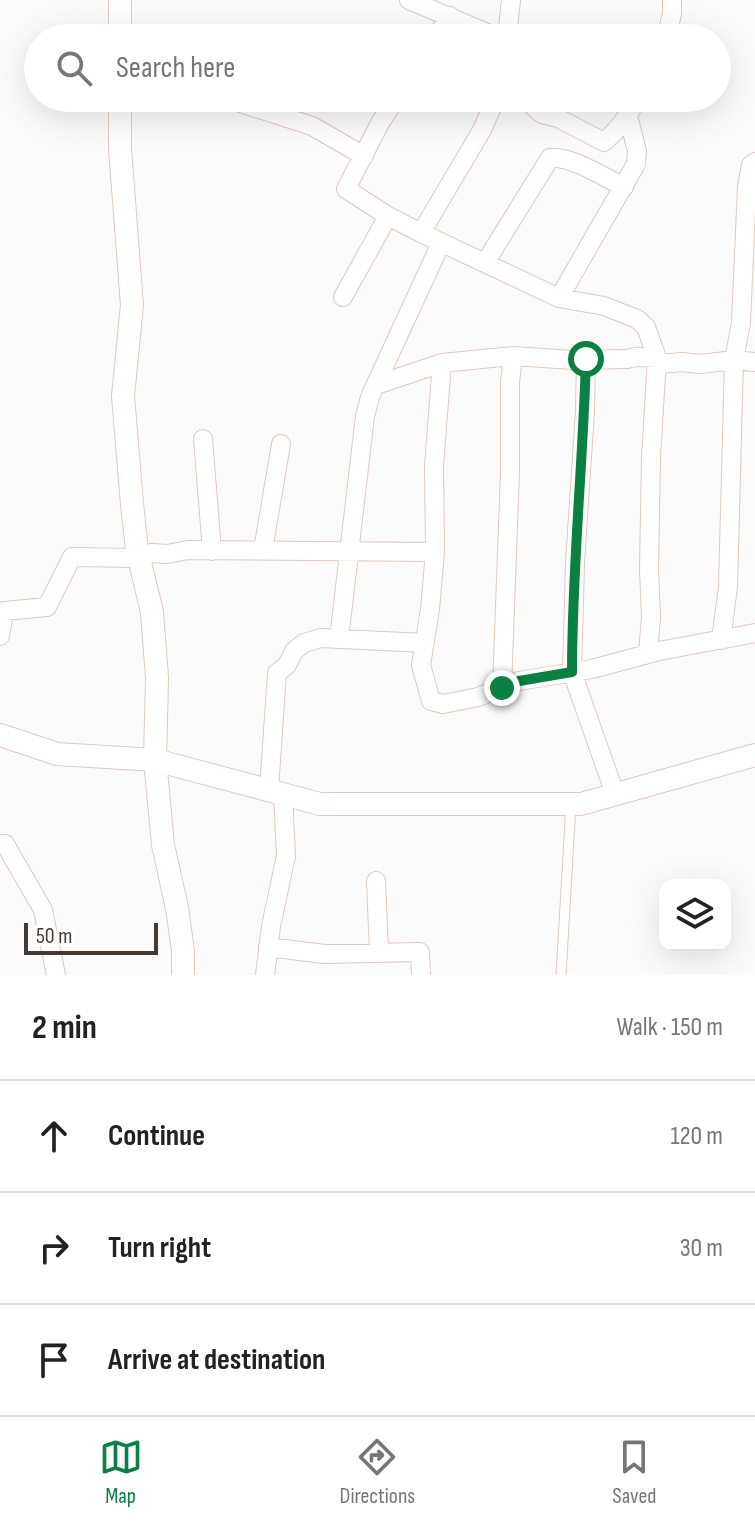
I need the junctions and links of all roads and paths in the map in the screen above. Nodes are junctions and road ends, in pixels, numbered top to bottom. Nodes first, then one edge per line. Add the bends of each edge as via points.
1 (120, 0) edge
2 (409, 0) edge
3 (511, 0) edge
4 (672, 0) edge
5 (450, 16) junction
6 (120, 24) edge
7 (445, 24) edge
8 (468, 24) edge
9 (508, 24) edge
10 (670, 24) edge
11 (120, 112) edge
12 (268, 112) edge
13 (387, 112) edge
14 (490, 112) edge
15 (540, 112) edge
16 (630, 112) edge
17 (628, 116) junction
18 (364, 156) junction
19 (755, 162) edge
20 (624, 187) junction
21 (388, 216) junction
22 (421, 233) junction
23 (441, 243) junction
24 (485, 263) junction
25 (343, 297) dead end
26 (559, 298) junction
27 (513, 356) junction
28 (657, 358) junction
29 (586, 359) junction
30 (734, 360) junction
31 (755, 362) edge
32 (442, 363) junction
33 (376, 385) junction
34 (203, 439) dead end
35 (281, 444) dead end
36 (263, 550) junction
37 (212, 551) junction
38 (351, 552) junction
39 (435, 552) junction
40 (139, 558) junction
41 (755, 633) edge
42 (0, 636) edge
43 (339, 639) junction
44 (721, 640) junction
45 (425, 643) junction
46 (648, 654) junction
47 (572, 672) junction
48 (502, 688) junction
49 (0, 735) edge
50 (755, 755) edge
51 (155, 760) junction
52 (276, 792) junction
53 (615, 794) junction
54 (571, 804) junction
55 (0, 844) edge
56 (376, 881) dead end
57 (268, 947) junction
58 (379, 952) junction
59 (56, 975) edge
60 (183, 975) edge
61 (265, 975) edge
62 (421, 975) edge
63 (561, 975) edge

1 - 6 street
2 - 5 street
3 - 9 street
4 - 10 street
5 - 7 street
5 - 8 street
11 - 40 street via 132,305 123,396
12 - 18 street via 312,126
13 - 18 street
14 - 22 street
15 - 17 street via 604,142
16 - 17 street
17 - 20 street via 638,157
18 - 21 street via 346,189
19 - 30 street via 747,187 741,323
20 - 24 street via 567,160 550,158
20 - 26 street
21 - 22 street
21 - 25 street
22 - 23 street
23 - 24 street
23 - 33 street
24 - 26 street
26 - 28 street via 637,319 646,327
27 - 29 street
27 - 32 street
27 - 48 street
28 - 29 street
28 - 30 street via 661,364
28 - 46 street
29 - 47 street
30 - 31 street
30 - 44 street via 728,587
32 - 33 street
32 - 39 street via 434,466
33 - 38 street via 365,416
34 - 37 street
35 - 36 street
36 - 37 street
36 - 38 street
37 - 40 street
38 - 39 street
38 - 43 street
39 - 45 street
40 - 42 street via 72,557 47,607 4,611
40 - 51 street via 152,612
41 - 44 street
43 - 45 street
43 - 52 street via 304,643 277,673
44 - 46 street
45 - 48 street via 421,665 431,701 443,704
46 - 47 street
47 - 48 street
47 - 53 street
49 - 51 street via 57,754
50 - 53 street
51 - 52 street
51 - 60 street
52 - 54 street via 320,804
52 - 57 street via 286,856
53 - 54 street
54 - 63 lane
55 - 59 street via 5,844 43,910
56 - 58 street
57 - 58 street via 324,954
57 - 61 street
58 - 62 street via 420,952

